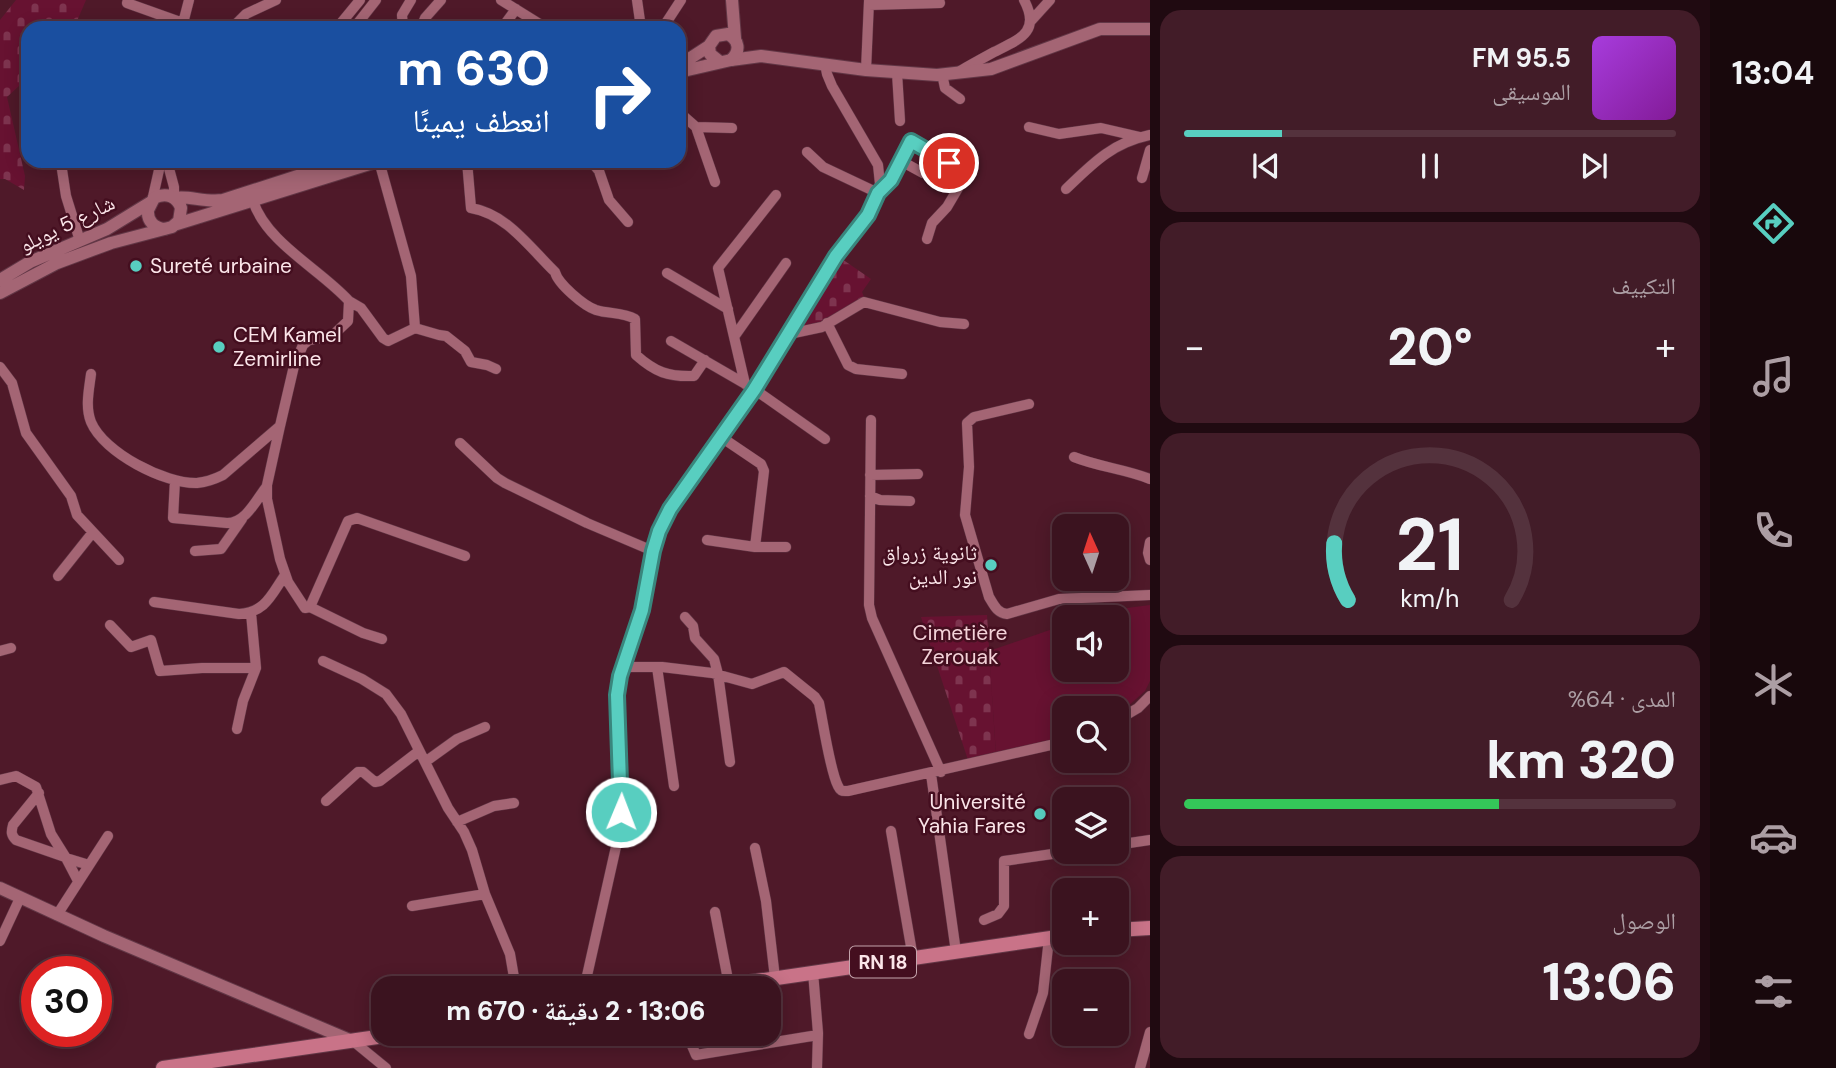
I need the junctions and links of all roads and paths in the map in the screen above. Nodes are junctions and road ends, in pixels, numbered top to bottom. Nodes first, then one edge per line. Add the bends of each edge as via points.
1 (128, 0) edge
2 (189, 0) edge
3 (276, 0) edge
4 (360, 0) edge
5 (376, 0) edge
6 (411, 0) edge
7 (441, 0) edge
8 (500, 0) edge
9 (637, 0) edge
10 (681, 0) edge
11 (724, 0) edge
12 (732, 0) edge
13 (939, 0) edge
14 (1024, 0) edge
15 (1050, 0) edge
16 (869, 3) edge
17 (516, 9) junction
18 (171, 21) edge
19 (184, 21) edge
20 (239, 21) edge
21 (343, 21) edge
22 (360, 21) edge
23 (402, 21) edge
24 (424, 21) edge
25 (507, 21) edge
26 (535, 21) edge
27 (640, 21) edge
28 (667, 21) edge
29 (1030, 22) junction
30 (1150, 29) edge
31 (736, 40) junction
32 (713, 41) junction
33 (761, 56) junction
34 (686, 60) edge
35 (725, 61) junction
36 (825, 64) junction
37 (686, 70) edge
38 (866, 70) junction
39 (897, 73) junction
40 (956, 73) junction
41 (942, 74) junction
42 (960, 99) dead end
43 (686, 118) edge
44 (900, 121) dead end
45 (696, 127) junction
46 (1029, 127) dead end
47 (732, 128) dead end
48 (1145, 136) edge
49 (807, 152) dead end
50 (1149, 156) edge
51 (901, 161) junction
52 (62, 168) edge
53 (159, 168) edge
54 (169, 168) edge
55 (310, 168) edge
56 (357, 168) edge
57 (381, 168) edge
58 (468, 168) edge
59 (597, 168) edge
60 (923, 173) dead end
61 (1142, 178) dead end
62 (715, 182) dead end
63 (1066, 189) dead end
64 (878, 193) junction
65 (776, 194) dead end
66 (174, 198) junction
67 (151, 201) junction
68 (253, 201) junction
69 (628, 222) dead end
70 (171, 227) junction
71 (927, 239) dead end
72 (80, 241) junction
73 (786, 263) dead end
74 (667, 273) dead end
75 (0, 280) edge
76 (0, 293) edge
77 (349, 301) junction
78 (728, 309) junction
79 (827, 323) junction
80 (964, 324) dead end
81 (415, 328) junction
82 (789, 334) junction
83 (734, 337) junction
84 (671, 341) dead end
85 (705, 360) junction
86 (0, 367) edge
87 (496, 369) dead end
88 (91, 374) dead end
89 (902, 374) dead end
90 (749, 387) junction
91 (1029, 404) dead end
92 (871, 420) dead end
93 (280, 426) junction
94 (721, 437) junction
95 (825, 439) dead end
96 (460, 443) dead end
97 (1074, 457) dead end
98 (918, 474) dead end
99 (870, 475) junction
100 (1150, 479) edge
101 (175, 480) junction
102 (267, 485) junction
103 (870, 496) junction
104 (911, 501) dead end
105 (244, 517) junction
106 (93, 532) junction
107 (706, 540) dead end
108 (1150, 542) edge
109 (755, 547) junction
110 (786, 547) dead end
111 (195, 551) dead end
112 (653, 551) junction
113 (465, 555) dead end
114 (119, 560) dead end
115 (1150, 560) edge
116 (285, 575) junction
117 (58, 576) dead end
118 (1150, 595) edge
119 (154, 602) dead end
120 (310, 607) junction
121 (251, 613) junction
122 (685, 617) dead end
123 (110, 625) dead end
124 (382, 639) dead end
125 (11, 648) dead end
126 (0, 652) edge
127 (323, 661) dead end
128 (624, 667) junction
129 (657, 667) junction
130 (256, 668) junction
131 (718, 674) junction
132 (1150, 696) edge
133 (1150, 703) edge
134 (1138, 708) junction
135 (1129, 713) edge
136 (485, 727) dead end
137 (237, 729) dead end
138 (1052, 745) edge
139 (419, 751) junction
140 (425, 762) junction
141 (730, 762) dead end
142 (936, 773) junction
143 (0, 780) edge
144 (674, 786) dead end
145 (39, 793) junction
146 (326, 802) dead end
147 (514, 803) dead end
148 (457, 822) junction
149 (891, 831) dead end
150 (108, 836) dead end
151 (1150, 840) edge
152 (1129, 843) edge
153 (755, 848) dead end
154 (1052, 854) edge
155 (66, 858) junction
156 (89, 865) junction
157 (78, 881) junction
158 (0, 888) edge
159 (485, 894) junction
160 (20, 898) junction
161 (412, 906) dead end
162 (715, 912) dead end
163 (57, 915) junction
164 (984, 920) dead end
165 (1150, 928) edge
166 (1129, 929) edge
167 (1052, 938) edge
168 (0, 941) edge
169 (956, 952) junction
170 (1052, 955) edge
171 (913, 958) junction
172 (813, 972) junction
173 (514, 976) edge
174 (587, 976) edge
175 (727, 976) edge
176 (775, 976) edge
177 (781, 977) edge
178 (1150, 1032) edge
179 (1029, 1034) dead end
180 (818, 1035) junction
181 (371, 1038) edge
182 (353, 1041) junction
183 (781, 1041) edge
184 (692, 1046) edge
185 (751, 1046) edge
186 (381, 1066) edge
187 (163, 1068) edge
188 (817, 1068) edge
189 (1140, 1068) edge

1 - 18 street
2 - 19 street
3 - 20 street
4 - 21 street
5 - 22 street
6 - 23 street
7 - 24 street
8 - 17 street
9 - 27 street
10 - 28 street
11 - 32 main road via 721,29
12 - 31 main road
13 - 16 street
14 - 29 street
15 - 29 street
16 - 38 street
17 - 25 street
17 - 26 street
29 - 40 street via 1027,33 1017,41
30 - 40 main road via 1100,29 991,69
31 - 32 main road via 728,34
31 - 33 main road
31 - 35 main road via 737,54
32 - 34 main road
32 - 35 main road via 710,54
33 - 35 main road
33 - 36 main road
35 - 37 main road
36 - 38 main road
36 - 64 street via 832,86 878,164
38 - 39 main road
39 - 41 main road
39 - 44 street
40 - 41 main road
41 - 42 street via 944,88
43 - 45 street
45 - 47 street
45 - 62 street
46 - 48 street via 1059,134 1101,128
48 - 63 street via 1112,148
49 - 64 street via 823,167
50 - 61 street
51 - 60 street
51 - 64 street
51 - 71 street via 911,141 967,173 932,223
52 - 72 street
53 - 67 street
54 - 66 street
55 - 66 main road via 223,200
56 - 68 main road
57 - 81 street via 411,276
58 - 85 street via 471,208 507,225 555,272 558,281 594,310 635,319 636,355 646,365 661,374 694,376
59 - 69 street via 609,200
64 - 82 street
65 - 78 street via 718,268
66 - 67 main road via 162,195
66 - 70 main road via 182,213
67 - 70 main road via 150,222
67 - 72 main road, شارع 5 يويلو
68 - 70 main road
68 - 77 street via 262,220 280,239
70 - 76 main road via 57,263
72 - 75 main road, شارع 5 يويلو
73 - 83 street
74 - 78 street
77 - 81 street via 361,308 388,341
77 - 93 street via 348,321 341,329 303,345
78 - 83 street
79 - 80 street via 864,302
79 - 82 street
79 - 89 street via 848,365
81 - 87 street via 446,336 471,362
82 - 90 street
83 - 90 street
84 - 85 street
85 - 90 street
86 - 106 street via 12,383 26,433 71,496 77,515
88 - 101 street via 87,407 103,438 130,459
90 - 94 street
90 - 95 street
91 - 118 street via 974,417 967,424 965,515 995,608 1007,614 1059,599
92 - 99 street
93 - 101 street via 223,475 195,483
93 - 102 street
94 - 109 street via 761,464 764,471
94 - 112 street via 670,509
96 - 112 street via 505,483
97 - 100 street
98 - 99 street
99 - 103 street
101 - 105 street via 172,515 176,519 235,523
102 - 105 street
102 - 116 street
103 - 104 street
103 - 142 street via 872,618
105 - 111 street via 221,549
106 - 114 street
106 - 117 street
107 - 109 street
108 - 115 street
109 - 110 street
112 - 128 street via 642,610
113 - 120 street via 352,519
116 - 120 street via 305,608
116 - 121 street via 265,604
119 - 121 street
120 - 124 street
121 - 130 street
122 - 131 street via 695,638 714,659
123 - 130 street via 131,647 151,640 160,671
125 - 126 street
127 - 139 street via 386,694
128 - 129 street
128 - 174 street via 617,695 620,828
129 - 131 street
129 - 144 street
130 - 137 street
131 - 141 street
131 - 142 street via 752,684 784,672 815,696 842,790
132 - 134 street
133 - 134 street
134 - 135 street
136 - 140 street via 457,739
138 - 142 street
139 - 140 street
139 - 146 street via 380,781 358,772
140 - 148 street
142 - 169 street
143 - 145 street via 8,776 25,779
145 - 155 street via 51,834
145 - 155 street via 13,825 12,836
147 - 148 street
148 - 159 street via 472,850
149 - 171 street
150 - 156 street
151 - 152 street
153 - 176 street
154 - 164 street via 1004,861 1004,906
155 - 156 street
155 - 157 street
156 - 157 street
157 - 163 street
158 - 160 main road
159 - 161 street
159 - 173 street via 510,954
160 - 163 main road
160 - 168 street
162 - 175 street
163 - 182 main road
165 - 166 main road
167 - 169 main road, RN 18
169 - 171 main road, RN 18
170 - 179 street
171 - 172 main road, RN 18
172 - 177 main road, RN 18
172 - 180 street
178 - 189 street
180 - 183 street
180 - 188 street
181 - 182 main road
182 - 186 street
182 - 187 main road
184 - 185 street via 696,1055

